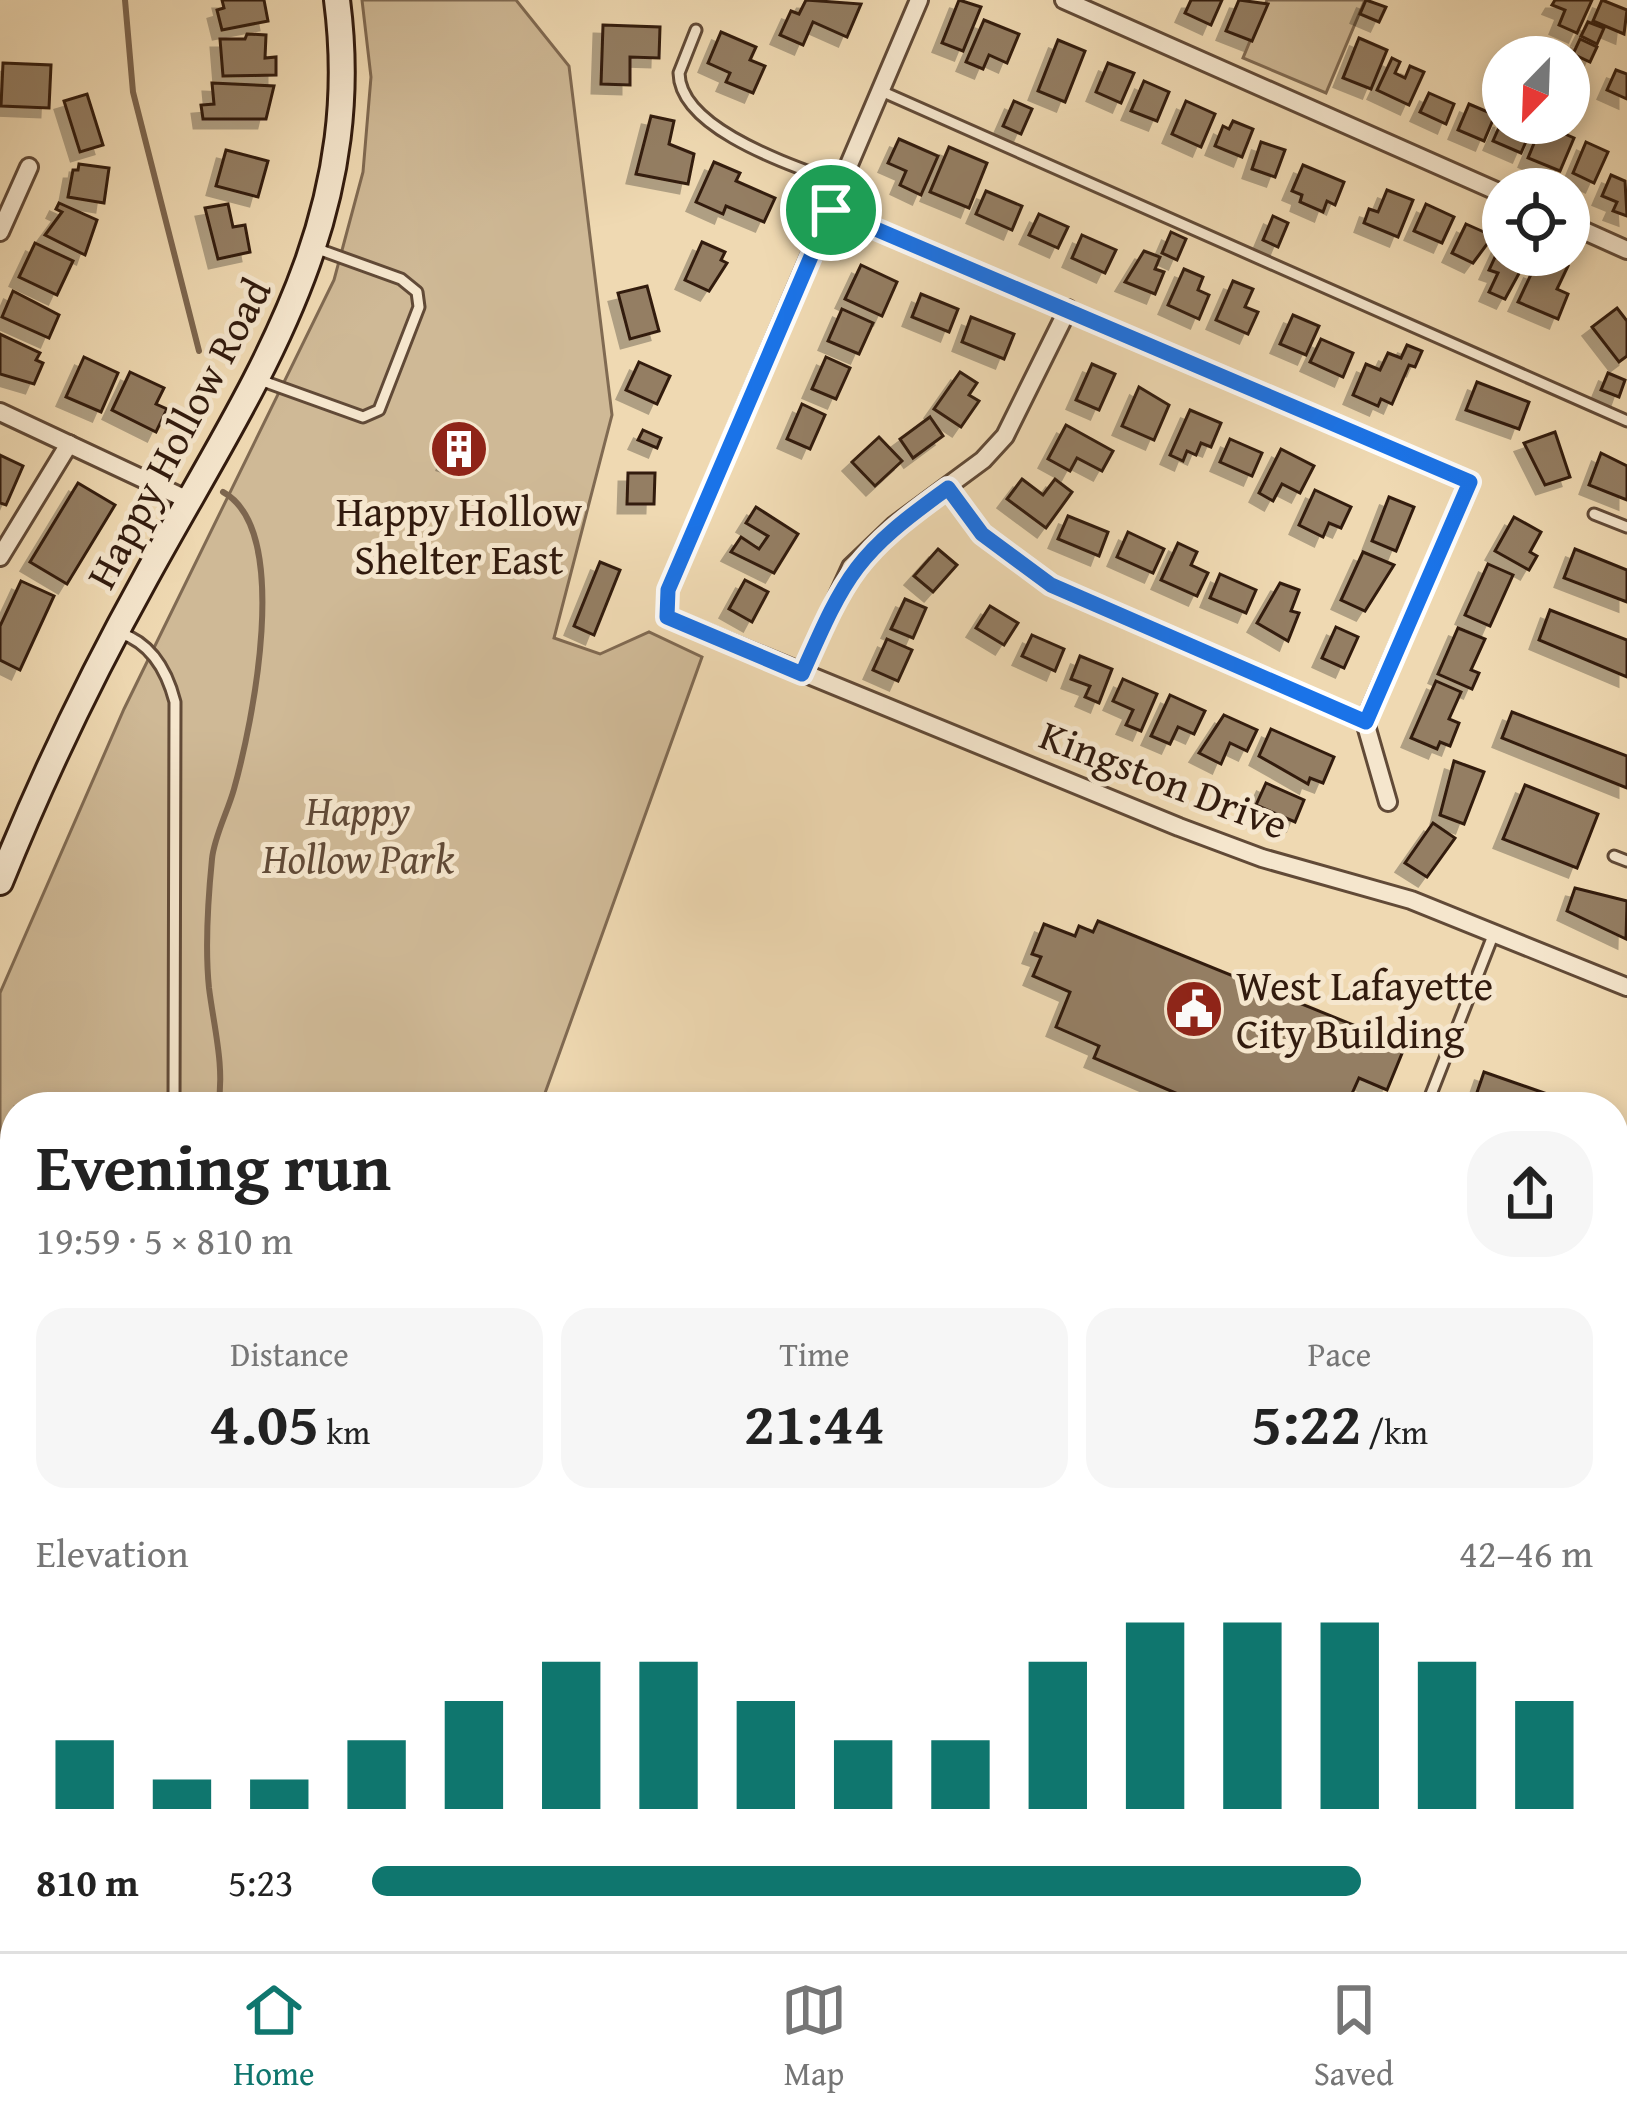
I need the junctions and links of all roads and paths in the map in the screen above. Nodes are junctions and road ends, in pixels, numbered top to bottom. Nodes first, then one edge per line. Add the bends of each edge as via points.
1 (338, 0) edge
2 (920, 0) edge
3 (1064, 0) edge
4 (696, 30) dead end
5 (881, 91) junction
6 (29, 167) dead end
7 (842, 184) junction
8 (1482, 185) edge
9 (831, 210) junction
10 (0, 232) edge
11 (1590, 233) edge
12 (315, 248) junction
13 (1627, 250) edge
14 (1068, 309) junction
15 (255, 378) junction
16 (0, 412) edge
17 (1627, 421) edge
18 (69, 444) junction
19 (948, 488) junction
20 (188, 500) junction
21 (1594, 514) dead end
22 (1627, 526) edge
23 (8, 528) edge
24 (0, 557) edge
25 (116, 632) junction
26 (802, 674) junction
27 (1366, 722) junction
28 (1388, 802) dead end
29 (1615, 856) dead end
30 (1627, 861) edge
31 (0, 882) edge
32 (1494, 933) junction
33 (1627, 987) edge
34 (175, 1092) edge
35 (1432, 1092) edge

1 - 12 main road, Happy Hollow Road via 340,124
2 - 5 street
3 - 8 street
4 - 7 lane via 679,73 692,104 737,142
5 - 7 street
5 - 17 lane
6 - 10 street
7 - 9 street
9 - 14 street
9 - 26 street, Kingston Drive via 668,590 667,617
11 - 13 street
12 - 15 main road, Happy Hollow Road
12 - 15 lane via 417,292 380,410 363,417
14 - 19 street via 1020,415
14 - 27 street via 1470,482
15 - 20 main road, Happy Hollow Road
16 - 18 street
18 - 20 street
18 - 23 street
19 - 26 street via 851,567
19 - 27 street via 982,534 1051,585
20 - 25 main road, Happy Hollow Road
21 - 22 lane
23 - 24 street
25 - 31 main road, Happy Hollow Road
25 - 34 lane via 148,650 175,702
26 - 32 street, Kingston Drive via 1199,835
27 - 28 street
29 - 30 lane
32 - 33 street, Kingston Drive
32 - 35 lane

